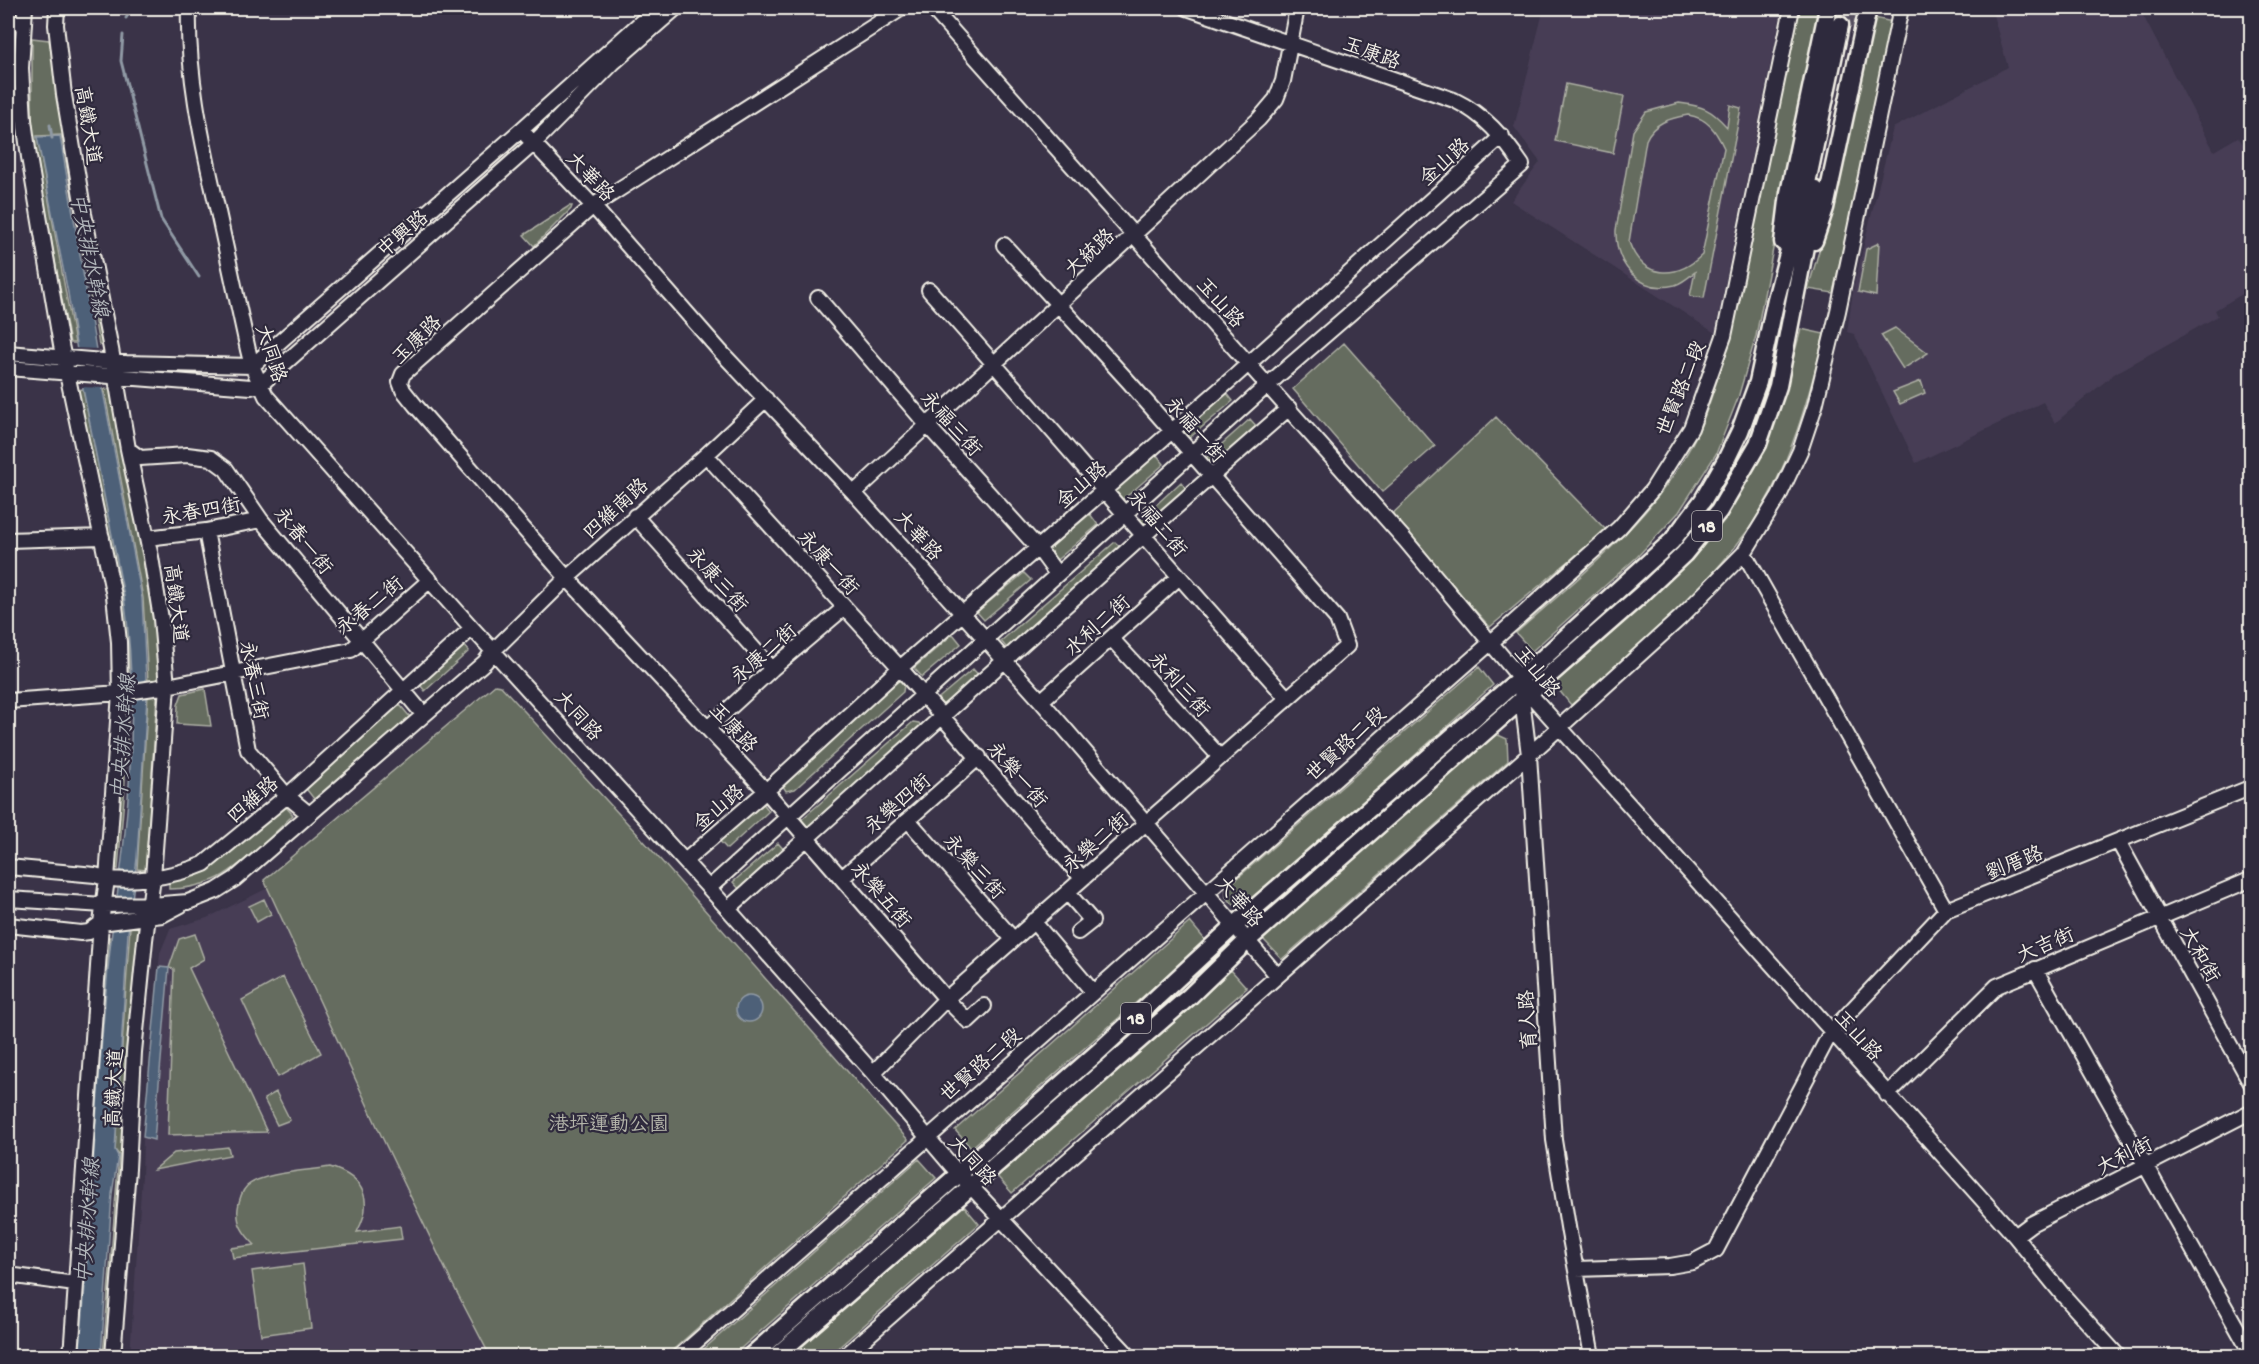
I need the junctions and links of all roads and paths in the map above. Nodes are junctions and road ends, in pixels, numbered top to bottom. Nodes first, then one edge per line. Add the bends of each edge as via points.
1 (26, 8) edge
2 (57, 8) edge
3 (66, 8) edge
4 (189, 8) edge
5 (657, 8) edge
6 (676, 8) edge
7 (902, 8) edge
8 (932, 8) edge
9 (1187, 8) edge
10 (1297, 8) edge
11 (1792, 8) edge
12 (1828, 8) edge
13 (1868, 8) edge
14 (1901, 8) edge
15 (8, 21) edge
16 (24, 23) junction
17 (56, 25) junction
18 (1291, 42) junction
19 (521, 130) junction
20 (1502, 136) junction
21 (533, 144) junction
22 (593, 206) junction
23 (1135, 235) junction
24 (1004, 245) dead end
25 (929, 290) dead end
26 (818, 298) dead end
27 (1776, 299) junction
28 (1794, 302) junction
29 (1059, 305) junction
30 (8, 353) edge
31 (70, 357) junction
32 (111, 362) junction
33 (994, 363) junction
34 (1249, 364) junction
35 (252, 366) junction
36 (8, 368) edge
37 (73, 372) junction
38 (114, 377) junction
39 (260, 385) junction
40 (1269, 385) junction
41 (766, 399) junction
42 (1289, 408) junction
43 (927, 425) junction
44 (1172, 431) junction
45 (128, 448) junction
46 (706, 455) junction
47 (1192, 455) junction
48 (1212, 477) junction
49 (1104, 489) junction
50 (854, 493) junction
51 (1125, 514) junction
52 (635, 516) junction
53 (261, 520) junction
54 (206, 531) junction
55 (1143, 536) junction
56 (102, 537) junction
57 (147, 538) junction
58 (8, 540) edge
59 (1038, 548) junction
60 (1744, 553) junction
61 (1057, 574) junction
62 (567, 578) junction
63 (1178, 578) junction
64 (430, 580) junction
65 (844, 608) junction
66 (963, 614) junction
67 (472, 628) junction
68 (1112, 638) junction
69 (986, 640) junction
70 (362, 641) junction
71 (1490, 643) junction
72 (1347, 646) joint
73 (494, 650) junction
74 (1004, 660) junction
75 (900, 668) junction
76 (772, 669) junction
77 (234, 674) junction
78 (1520, 678) junction
79 (160, 687) junction
80 (402, 690) junction
81 (124, 692) junction
82 (924, 696) junction
83 (1525, 697) junction
84 (1287, 698) junction
85 (8, 701) edge
86 (1041, 702) junction
87 (423, 714) junction
88 (942, 716) junction
89 (1560, 727) junction
90 (708, 728) junction
91 (1529, 755) junction
92 (978, 757) junction
93 (1220, 757) junction
94 (2252, 787) edge
95 (766, 791) junction
96 (286, 796) junction
97 (309, 814) junction
98 (787, 816) junction
99 (908, 820) junction
100 (1147, 823) junction
101 (806, 837) junction
102 (2118, 841) junction
103 (685, 861) junction
104 (8, 867) edge
105 (148, 878) junction
106 (842, 878) junction
107 (1082, 878) junction
108 (107, 879) junction
109 (2252, 879) edge
110 (709, 888) junction
111 (1067, 892) junction
112 (1207, 893) junction
113 (8, 899) edge
114 (104, 905) junction
115 (728, 909) junction
116 (1946, 910) junction
117 (143, 911) junction
118 (2158, 916) junction
119 (1033, 921) junction
120 (101, 923) junction
121 (8, 925) edge
122 (1235, 925) junction
123 (1078, 932) dead end
124 (1013, 939) junction
125 (1248, 940) junction
126 (2035, 969) junction
127 (1277, 975) junction
128 (1093, 992) junction
129 (945, 999) junction
130 (984, 1006) dead end
131 (1831, 1032) junction
132 (873, 1072) junction
133 (2252, 1085) edge
134 (1887, 1095) junction
135 (2252, 1111) edge
136 (928, 1138) junction
137 (2146, 1166) junction
138 (965, 1180) junction
139 (1001, 1219) junction
140 (2015, 1236) junction
141 (1576, 1269) junction
142 (8, 1275) edge
143 (75, 1284) junction
144 (2252, 1355) edge
145 (71, 1356) edge
146 (113, 1356) edge
147 (680, 1356) edge
148 (751, 1356) edge
149 (776, 1356) edge
150 (845, 1356) edge
151 (1129, 1356) edge
152 (1592, 1356) edge
153 (2118, 1356) edge

1 - 16 street, 高鐵大道
2 - 17 street, 高鐵大道
3 - 17 street
4 - 35 street, 大同路 via 194,88 206,157
5 - 19 street, 中興路
6 - 21 street, 中興路 via 613,63
7 - 22 street, 玉康路
8 - 23 street, 玉山路
9 - 18 street, 玉康路
10 - 18 street, 大統路
11 - 71 street, 世賢路二段 via 1724,336 1691,428 1652,490 1619,528
12 - 27 main road, 18 via 1789,193
13 - 28 main road, 18 via 1825,208
14 - 60 street via 1815,406 1779,496
15 - 16 street
16 - 31 street, 高鐵大道 via 24,120
17 - 32 street, 高鐵大道
18 - 20 street, 玉康路 via 1454,100 1473,110
18 - 23 street, 大統路 via 1283,81 1270,107
19 - 21 street, 大華路
19 - 35 street, 中興路
20 - 34 street, 金山路
20 - 40 street, 玉康路 via 1522,165
21 - 22 street, 大華路
21 - 39 street, 中興路
22 - 41 street, 大華路
22 - 62 street, 玉康路 via 403,374 400,382 415,405
23 - 29 street, 大統路
23 - 34 street, 玉山路
24 - 29 street, 永福一街
25 - 33 street, 永福二街
26 - 43 street, 永福三街
27 - 28 main road, 18 via 1845,27
27 - 78 main road, 18 via 1754,392 1740,431 1703,500 1672,541
28 - 83 main road, 18 via 1778,386 1758,444 1719,511 1684,554
29 - 33 street, 大統路
29 - 44 street, 永福一街
30 - 31 street
31 - 32 street
31 - 37 street, 高鐵大道
32 - 35 street
32 - 38 street, 高鐵大道
33 - 43 street, 大統路
33 - 49 street, 永福二街
34 - 40 street, 玉山路
34 - 44 street, 金山路
35 - 39 street, 大同路
36 - 37 street
37 - 38 street
37 - 56 street, 高鐵大道
38 - 39 street
38 - 45 street, 高鐵大道
39 - 64 street, 大同路
40 - 42 street, 玉山路
40 - 47 street
41 - 46 street, 四維南路
41 - 50 street, 大華路
42 - 48 street
42 - 71 street, 玉山路 via 1436,575
43 - 50 street, 大統路
43 - 59 street, 永福三街
44 - 47 street, 永福一街
44 - 49 street, 金山路
45 - 53 street, 永春一街 via 140,458 212,458 226,469
45 - 57 street, 高鐵大道
46 - 52 street, 四維南路
46 - 65 street, 永康一街
47 - 48 street, 永福一街
47 - 51 street
48 - 55 street
48 - 72 street, 永福一街 via 1337,619
49 - 51 street, 永福二街
49 - 59 street, 金山路
50 - 66 street, 大華路
51 - 55 street, 永福二街
51 - 61 street
52 - 62 street, 四維南路
52 - 76 street, 永康三街
53 - 54 street, 永春四街
53 - 70 street, 永春一街
54 - 57 street, 永春四街
54 - 77 street, 永春三街
55 - 63 street, 永福二街
55 - 74 street
56 - 58 street
56 - 81 street, 高鐵大道 via 117,620
57 - 79 street, 高鐵大道 via 161,618
59 - 61 street, 永福三街
59 - 66 street, 金山路
60 - 89 street via 1680,618
60 - 116 street
61 - 69 street
62 - 73 street, 四維南路
62 - 90 street, 玉康路
63 - 68 street, 水利二街
63 - 84 street, 永福二街
64 - 67 street, 大同路
64 - 70 street, 永春二街
65 - 75 street, 永康一街
65 - 76 street, 永康二街
66 - 69 street, 大華路
66 - 75 street, 金山路
67 - 73 street, 大同路
67 - 80 street, 四維路
68 - 86 street, 水利二街
68 - 93 street, 永利三街
69 - 74 street, 大華路
69 - 82 street
70 - 77 street, 永春二街 via 351,650
70 - 80 street, 永春一街
71 - 78 street, 玉山路
71 - 112 street, 世賢路二段
72 - 84 street, 永樂二街
73 - 87 street
73 - 103 street, 大同路
74 - 86 street, 大華路
74 - 88 street
75 - 82 street, 永康一街
75 - 95 street, 金山路
76 - 90 street, 永康二街
77 - 79 street, 永春二街
77 - 96 street, 永春三街 via 248,750
78 - 83 street, 育人路
78 - 122 main road, 18
79 - 81 street, 永春二街
79 - 105 street, 高鐵大道
80 - 87 street, 永春一街
80 - 96 street, 四維路
81 - 85 street, 永春二街
81 - 108 street, 高鐵大道
82 - 88 street, 永樂一街
82 - 98 street
83 - 89 street, 玉山路
83 - 91 street, 育人路
83 - 125 main road, 18
84 - 93 street, 永樂二街
86 - 100 street, 大華路
87 - 97 street
88 - 92 street, 永樂一街
88 - 101 street
89 - 91 street
89 - 131 street, 玉山路
90 - 95 street, 玉康路
91 - 127 street
91 - 141 street, 育人路 via 1554,1140
92 - 99 street, 永樂四街
92 - 107 street, 永樂一街
93 - 100 street, 永樂二街
94 - 102 street, 劉厝路
95 - 98 street, 玉康路
95 - 103 street, 金山路
96 - 97 street, 永春三街
96 - 105 street, 四維路 via 204,864
97 - 117 street via 216,891 162,915
98 - 101 street, 永樂五街
98 - 110 street
99 - 106 street, 永樂四街
99 - 124 street, 永樂三街
100 - 107 street, 永樂二街
100 - 112 street, 大華路
101 - 106 street, 永樂五街
101 - 115 street
102 - 116 street, 劉厝路
102 - 118 street, 大和街
103 - 110 street, 大同路
104 - 108 street, 四維路
105 - 108 street, 四維路
105 - 117 street, 高鐵大道
106 - 129 street, 永樂五街
107 - 111 street, 永樂二街
108 - 114 street, 高鐵大道
109 - 118 street, 大吉街
110 - 115 street, 大同路
111 - 119 street, 永樂二街
111 - 123 street via 1092,921
112 - 122 street, 大華路
112 - 128 street, 世賢路二段
113 - 114 street
114 - 117 street
114 - 120 street, 高鐵大道
115 - 132 street, 大同路
116 - 131 street, 劉厝路
117 - 120 street
117 - 146 street, 高鐵大道 via 129,1169
118 - 126 street, 大吉街
118 - 133 street, 大和街
119 - 124 street, 永樂二街
119 - 128 street
120 - 121 street via 81,933
120 - 143 street, 高鐵大道
122 - 125 street, 大華路
122 - 138 main road, 18
124 - 129 street, 永樂二街
125 - 127 street, 大華路
125 - 138 main road, 18 via 1173,1010
126 - 134 street, 大吉街 via 1997,986
126 - 137 street
127 - 139 street
128 - 136 street, 世賢路二段
129 - 130 street, 永樂五街 via 968,1021
129 - 132 street, 永樂二街
131 - 134 street, 玉山路
131 - 141 street, 劉厝路 via 1716,1250 1693,1262 1670,1266
132 - 136 street, 大同路
134 - 140 street, 玉山路
135 - 137 street, 大利街
136 - 138 street, 大同路
136 - 147 street, 世賢路二段
137 - 140 street, 大利街 via 2031,1224
137 - 144 street
138 - 139 street, 大同路
138 - 148 main road, 18
138 - 149 main road, 18
139 - 150 street
139 - 151 street, 大同路
140 - 153 street, 玉山路
141 - 152 street, 育人路
142 - 143 street
143 - 145 street, 高鐵大道

